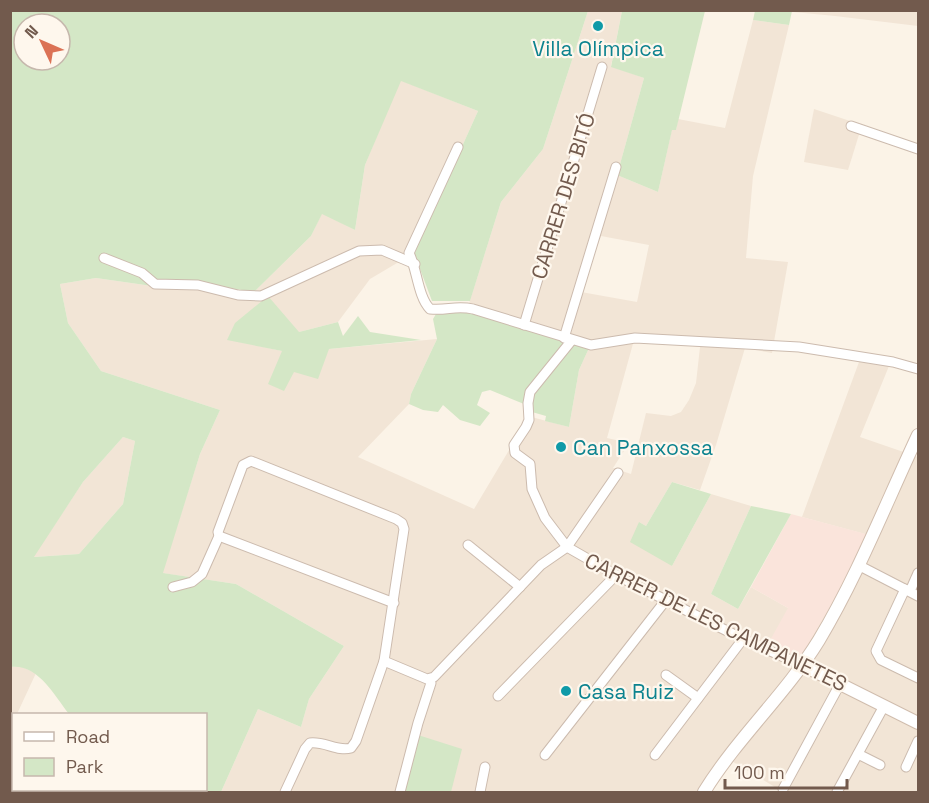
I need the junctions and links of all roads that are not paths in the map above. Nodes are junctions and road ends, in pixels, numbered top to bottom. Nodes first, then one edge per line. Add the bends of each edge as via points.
1 (602, 67) dead end
2 (851, 126) dead end
3 (458, 147) dead end
4 (918, 149) edge
5 (616, 167) dead end
6 (104, 258) dead end
7 (415, 264) junction
8 (524, 325) junction
9 (568, 339) junction
10 (918, 369) edge
11 (918, 435) edge
12 (618, 473) dead end
13 (219, 536) junction
14 (468, 545) dead end
15 (567, 547) junction
16 (858, 565) junction
17 (918, 573) edge
18 (616, 575) junction
19 (173, 587) dead end
20 (520, 587) junction
21 (911, 592) edge
22 (666, 600) junction
23 (394, 603) junction
24 (743, 639) junction
25 (384, 661) junction
26 (802, 665) junction
27 (666, 675) dead end
28 (918, 678) edge
29 (430, 679) junction
30 (840, 684) junction
31 (498, 696) dead end
32 (698, 698) junction
33 (884, 706) junction
34 (918, 723) edge
35 (918, 741) edge
36 (858, 754) junction
37 (545, 755) dead end
38 (655, 755) dead end
39 (880, 765) dead end
40 (484, 767) dead end
41 (906, 767) dead end
42 (783, 789) dead end
43 (285, 792) edge
44 (400, 792) edge
45 (480, 792) edge
46 (704, 792) edge
47 (837, 792) edge

1 - 8 street, CARRER DES BITÓ
2 - 4 street
3 - 7 street via 409,253
5 - 9 street
6 - 7 street via 142,273 155,284 198,285 261,296 359,251 382,250
7 - 8 street via 423,300 430,309 459,306
8 - 9 street
9 - 10 street via 591,345 635,338 799,348
9 - 15 street via 530,392 529,420 514,445 514,450 530,464 532,489 545,518
11 - 16 street
12 - 15 street
13 - 19 street via 202,574 192,582
13 - 23 street
13 - 23 street via 243,465 251,461 402,523
14 - 20 street
15 - 18 street, CARRER DE LES CAMPANETES
15 - 20 street, CARRER DE LES CAMPANETES via 540,565
16 - 21 street
16 - 26 street
17 - 21 street
18 - 22 street, CARRER DE LES CAMPANETES
18 - 31 street
20 - 29 street, CARRER DE LES CAMPANETES
21 - 28 street via 877,647 877,655
22 - 24 street, CARRER DE LES CAMPANETES
22 - 37 street
23 - 25 street
24 - 26 street, CARRER DE LES CAMPANETES
24 - 32 street
25 - 29 street
25 - 43 street via 351,748 310,743
26 - 30 street, CARRER DE LES CAMPANETES
26 - 46 street
27 - 32 street
29 - 44 street
30 - 33 street, CARRER DE LES CAMPANETES
30 - 42 street
32 - 38 street
33 - 34 street, CARRER DE LES CAMPANETES
33 - 36 street
35 - 41 street
36 - 39 street
36 - 47 street
40 - 45 street

